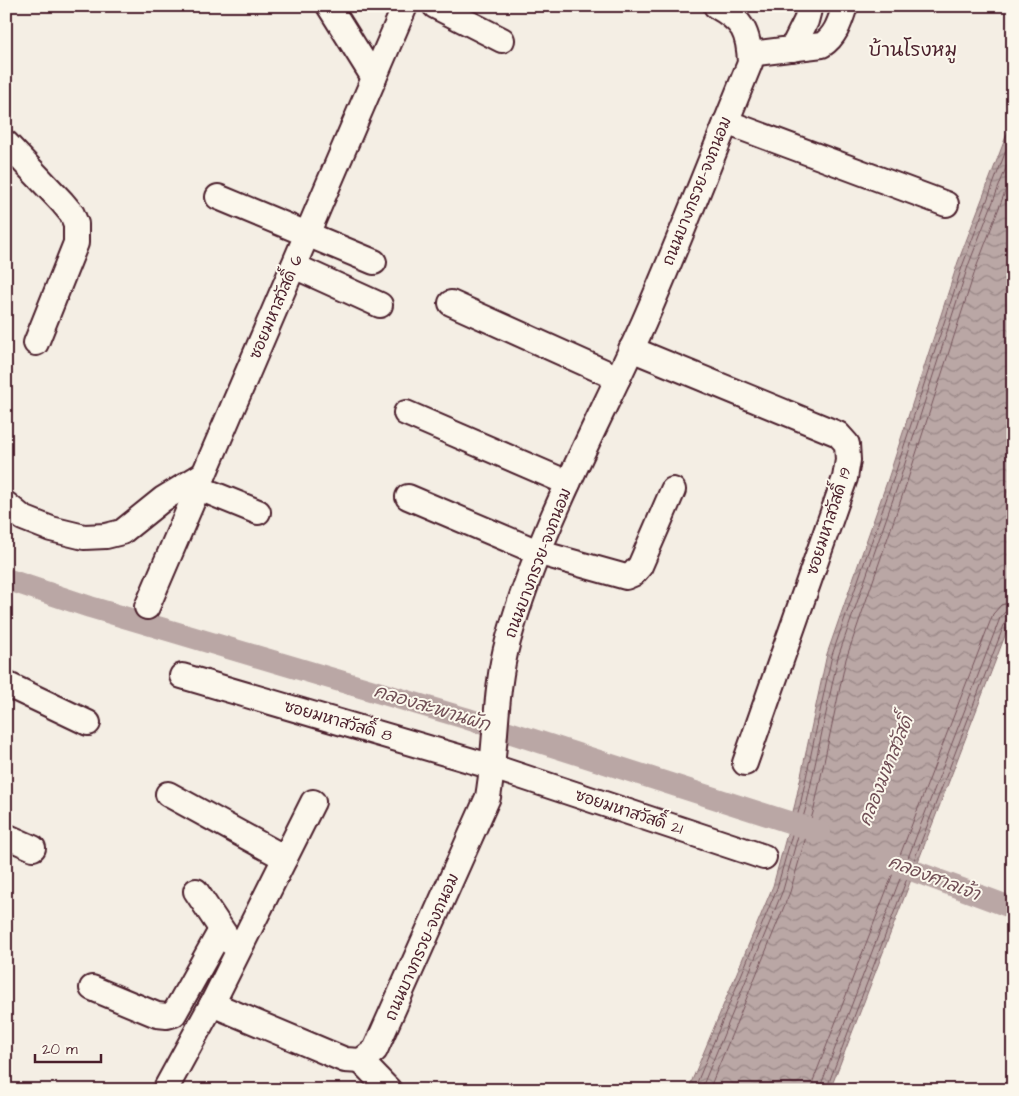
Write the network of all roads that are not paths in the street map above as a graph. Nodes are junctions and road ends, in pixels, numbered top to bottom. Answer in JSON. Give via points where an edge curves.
{"nodes":[{"id":1,"x":329,"y":6,"type":"edge"},
{"id":2,"x":405,"y":6,"type":"edge"},
{"id":3,"x":435,"y":6,"type":"edge"},
{"id":4,"x":716,"y":6,"type":"edge"},
{"id":5,"x":810,"y":6,"type":"edge"},
{"id":6,"x":845,"y":6,"type":"edge"},
{"id":7,"x":502,"y":40,"type":"dead end"},
{"id":8,"x":792,"y":48,"type":"junction"},
{"id":9,"x":750,"y":54,"type":"junction"},
{"id":10,"x":374,"y":78,"type":"junction"},
{"id":11,"x":726,"y":122,"type":"junction"},
{"id":12,"x":6,"y":143,"type":"edge"},
{"id":13,"x":218,"y":197,"type":"dead end"},
{"id":14,"x":946,"y":204,"type":"dead end"},
{"id":15,"x":308,"y":234,"type":"junction"},
{"id":16,"x":374,"y":262,"type":"dead end"},
{"id":17,"x":294,"y":266,"type":"junction"},
{"id":18,"x":451,"y":303,"type":"dead end"},
{"id":19,"x":380,"y":304,"type":"dead end"},
{"id":20,"x":36,"y":343,"type":"dead end"},
{"id":21,"x":631,"y":349,"type":"junction"},
{"id":22,"x":618,"y":378,"type":"junction"},
{"id":23,"x":406,"y":413,"type":"dead end"},
{"id":24,"x":201,"y":481,"type":"junction"},
{"id":25,"x":568,"y":483,"type":"junction"},
{"id":26,"x":673,"y":490,"type":"dead end"},
{"id":27,"x":408,"y":497,"type":"dead end"},
{"id":28,"x":6,"y":504,"type":"edge"},
{"id":29,"x":258,"y":512,"type":"dead end"},
{"id":30,"x":540,"y":553,"type":"junction"},
{"id":31,"x":147,"y":607,"type":"dead end"},
{"id":32,"x":182,"y":676,"type":"dead end"},
{"id":33,"x":6,"y":684,"type":"edge"},
{"id":34,"x":88,"y":723,"type":"dead end"},
{"id":35,"x":745,"y":763,"type":"dead end"},
{"id":36,"x":493,"y":767,"type":"junction"},
{"id":37,"x":168,"y":794,"type":"dead end"},
{"id":38,"x":314,"y":802,"type":"dead end"},
{"id":39,"x":6,"y":836,"type":"edge"},
{"id":40,"x":33,"y":848,"type":"dead end"},
{"id":41,"x":764,"y":857,"type":"dead end"},
{"id":42,"x":285,"y":858,"type":"junction"},
{"id":43,"x":196,"y":891,"type":"dead end"},
{"id":44,"x":221,"y":930,"type":"junction"},
{"id":45,"x":238,"y":951,"type":"junction"},
{"id":46,"x":92,"y":988,"type":"dead end"},
{"id":47,"x":212,"y":1004,"type":"junction"},
{"id":48,"x":361,"y":1061,"type":"junction"},
{"id":49,"x":165,"y":1090,"type":"edge"},
{"id":50,"x":389,"y":1090,"type":"edge"}],
"edges":[{"from":1,"to":10,"type":"street"},
{"from":2,"to":10,"type":"street","name":"ซอยมหาสวัสดิ์ 6"},
{"from":3,"to":7,"type":"street"},
{"from":4,"to":9,"type":"street","name":"ถนนบางกรวย-จงถนอม","via":[[735,16],[744,29]]},
{"from":5,"to":8,"type":"street"},
{"from":6,"to":8,"type":"street","via":[[830,40],[822,45]]},
{"from":8,"to":9,"type":"street"},
{"from":9,"to":11,"type":"street","name":"ถนนบางกรวย-จงถนอม","via":[[750,63]]},
{"from":10,"to":15,"type":"street","name":"ซอยมหาสวัสดิ์ 6"},
{"from":11,"to":14,"type":"street"},
{"from":11,"to":21,"type":"street","name":"ถนนบางกรวย-จงถนอม"},
{"from":12,"to":20,"type":"street","via":[[62,202],[76,224],[76,243]]},
{"from":13,"to":15,"type":"street"},
{"from":15,"to":16,"type":"street"},
{"from":15,"to":17,"type":"street","name":"ซอยมหาสวัสดิ์ 6"},
{"from":17,"to":19,"type":"street"},
{"from":17,"to":24,"type":"street","name":"ซอยมหาสวัสดิ์ 6"},
{"from":18,"to":22,"type":"street"},
{"from":21,"to":22,"type":"street","name":"ถนนบางกรวย-จงถนอม"},
{"from":21,"to":35,"type":"street","name":"ซอยมหาสวัสดิ์ 19","via":[[803,418],[838,434],[847,444],[844,478]]},
{"from":22,"to":25,"type":"street","name":"ถนนบางกรวย-จงถนอม"},
{"from":23,"to":25,"type":"street"},
{"from":24,"to":28,"type":"street","via":[[163,499],[122,532],[106,536],[84,537],[51,529],[23,518]]},
{"from":24,"to":29,"type":"street"},
{"from":24,"to":31,"type":"street","name":"ซอยมหาสวัสดิ์ 6"},
{"from":25,"to":30,"type":"street","name":"ถนนบางกรวย-จงถนอม"},
{"from":26,"to":30,"type":"street","via":[[640,566],[633,574],[616,576]]},
{"from":27,"to":30,"type":"street"},
{"from":30,"to":36,"type":"street","name":"ถนนบางกรวย-จงถนอม","via":[[508,642]]},
{"from":32,"to":36,"type":"street","name":"ซอยมหาสวัสดิ์ 8"},
{"from":33,"to":34,"type":"street"},
{"from":36,"to":41,"type":"street","name":"ซอยมหาสวัสดิ์ 21"},
{"from":36,"to":48,"type":"street","name":"ถนนบางกรวย-จงถนอม","via":[[488,797],[446,894],[375,1050]]},
{"from":37,"to":42,"type":"street"},
{"from":38,"to":42,"type":"street"},
{"from":39,"to":40,"type":"street"},
{"from":42,"to":45,"type":"street"},
{"from":43,"to":44,"type":"street"},
{"from":44,"to":45,"type":"street"},
{"from":44,"to":46,"type":"street","via":[[174,1014],[157,1016]]},
{"from":45,"to":47,"type":"street"},
{"from":47,"to":48,"type":"street","via":[[345,1060]]},
{"from":47,"to":49,"type":"street"},
{"from":48,"to":50,"type":"street"}]}
